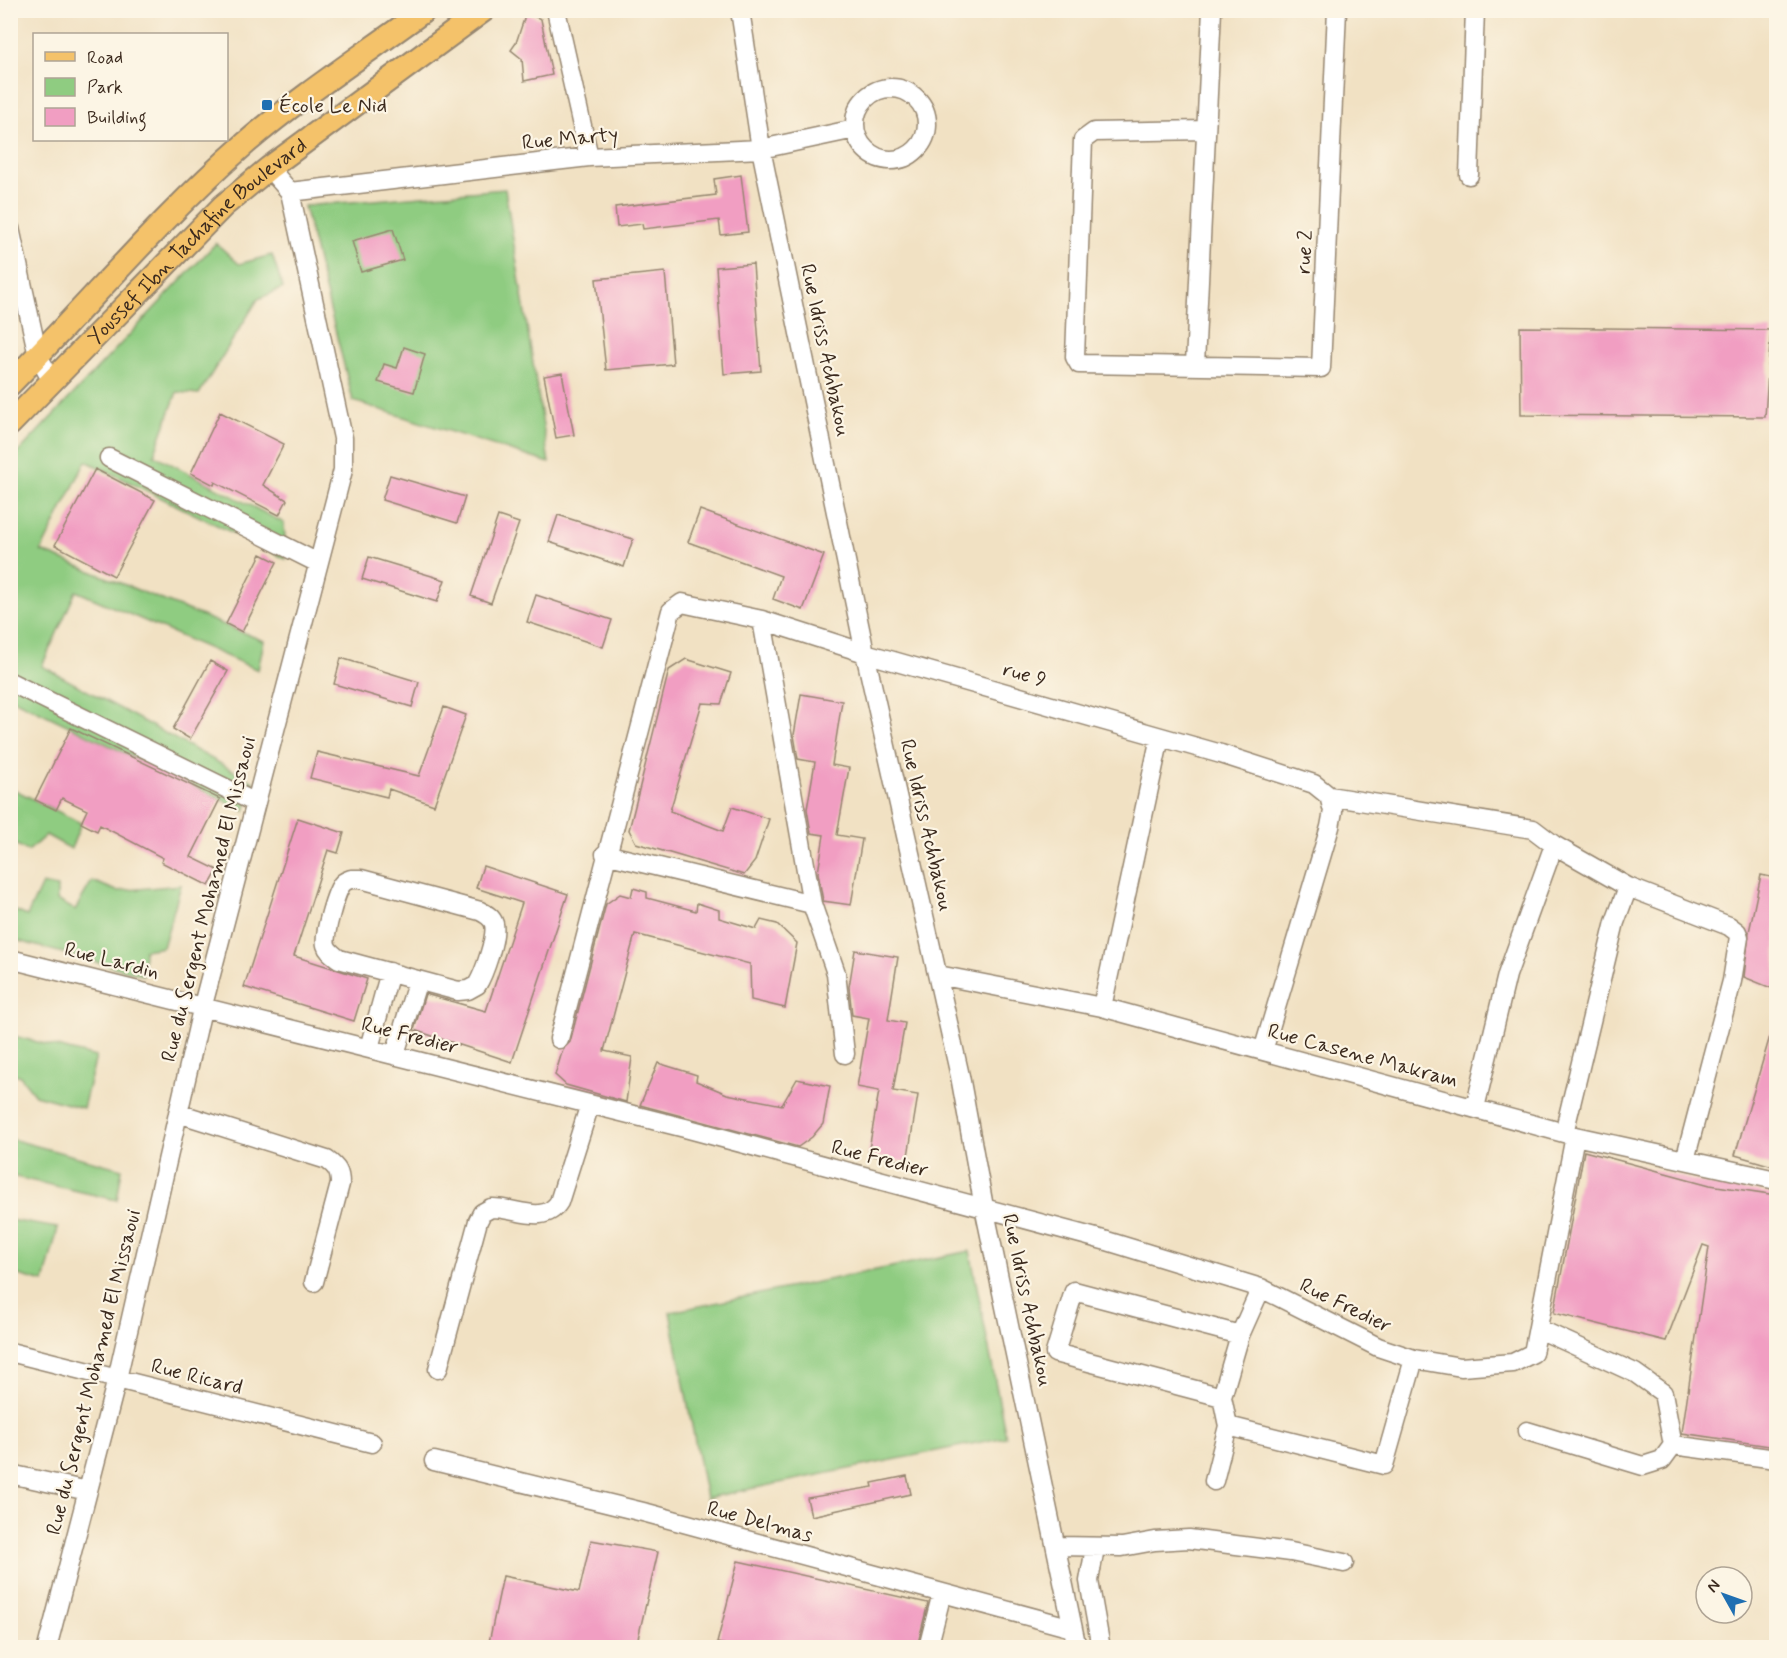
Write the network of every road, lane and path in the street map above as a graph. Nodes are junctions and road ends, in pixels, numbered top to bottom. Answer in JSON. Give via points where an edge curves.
{"nodes":[{"id":1,"x":425,"y":10,"type":"edge"},
{"id":2,"x":484,"y":10,"type":"edge"},
{"id":3,"x":556,"y":10,"type":"edge"},
{"id":4,"x":740,"y":10,"type":"edge"},
{"id":5,"x":1212,"y":10,"type":"edge"},
{"id":6,"x":1337,"y":10,"type":"edge"},
{"id":7,"x":1475,"y":10,"type":"edge"},
{"id":8,"x":855,"y":129,"type":"dead end"},
{"id":9,"x":1206,"y":130,"type":"junction"},
{"id":10,"x":761,"y":149,"type":"junction"},
{"id":11,"x":589,"y":158,"type":"junction"},
{"id":12,"x":269,"y":168,"type":"junction"},
{"id":13,"x":1469,"y":175,"type":"dead end"},
{"id":14,"x":290,"y":192,"type":"junction"},
{"id":15,"x":10,"y":228,"type":"edge"},
{"id":16,"x":38,"y":356,"type":"junction"},
{"id":17,"x":1195,"y":364,"type":"junction"},
{"id":18,"x":52,"y":381,"type":"junction"},
{"id":19,"x":10,"y":384,"type":"edge"},
{"id":20,"x":10,"y":424,"type":"edge"},
{"id":21,"x":110,"y":458,"type":"dead end"},
{"id":22,"x":318,"y":563,"type":"junction"},
{"id":23,"x":762,"y":620,"type":"junction"},
{"id":24,"x":865,"y":653,"type":"junction"},
{"id":25,"x":10,"y":682,"type":"edge"},
{"id":26,"x":1161,"y":737,"type":"junction"},
{"id":27,"x":1329,"y":796,"type":"junction"},
{"id":28,"x":256,"y":803,"type":"junction"},
{"id":29,"x":1554,"y":845,"type":"junction"},
{"id":30,"x":605,"y":854,"type":"junction"},
{"id":31,"x":1628,"y":887,"type":"junction"},
{"id":32,"x":812,"y":904,"type":"junction"},
{"id":33,"x":10,"y":959,"type":"edge"},
{"id":34,"x":390,"y":972,"type":"junction"},
{"id":35,"x":938,"y":975,"type":"junction"},
{"id":36,"x":418,"y":980,"type":"junction"},
{"id":37,"x":203,"y":1005,"type":"junction"},
{"id":38,"x":1102,"y":1007,"type":"junction"},
{"id":39,"x":559,"y":1039,"type":"dead end"},
{"id":40,"x":369,"y":1048,"type":"junction"},
{"id":41,"x":1263,"y":1051,"type":"junction"},
{"id":42,"x":395,"y":1054,"type":"junction"},
{"id":43,"x":845,"y":1054,"type":"dead end"},
{"id":44,"x":590,"y":1104,"type":"junction"},
{"id":45,"x":1475,"y":1108,"type":"junction"},
{"id":46,"x":178,"y":1113,"type":"junction"},
{"id":47,"x":1570,"y":1134,"type":"junction"},
{"id":48,"x":1685,"y":1160,"type":"junction"},
{"id":49,"x":1776,"y":1180,"type":"edge"},
{"id":50,"x":984,"y":1207,"type":"junction"},
{"id":51,"x":314,"y":1282,"type":"dead end"},
{"id":52,"x":1261,"y":1288,"type":"junction"},
{"id":53,"x":1539,"y":1329,"type":"junction"},
{"id":54,"x":1240,"y":1335,"type":"junction"},
{"id":55,"x":10,"y":1352,"type":"edge"},
{"id":56,"x":1414,"y":1359,"type":"junction"},
{"id":57,"x":438,"y":1369,"type":"dead end"},
{"id":58,"x":117,"y":1380,"type":"junction"},
{"id":59,"x":1222,"y":1397,"type":"junction"},
{"id":60,"x":1228,"y":1426,"type":"junction"},
{"id":61,"x":1527,"y":1431,"type":"dead end"},
{"id":62,"x":372,"y":1443,"type":"dead end"},
{"id":63,"x":1673,"y":1445,"type":"junction"},
{"id":64,"x":1776,"y":1459,"type":"edge"},
{"id":65,"x":434,"y":1461,"type":"dead end"},
{"id":66,"x":10,"y":1474,"type":"edge"},
{"id":67,"x":1214,"y":1481,"type":"dead end"},
{"id":68,"x":88,"y":1491,"type":"junction"},
{"id":69,"x":1056,"y":1546,"type":"junction"},
{"id":70,"x":1095,"y":1548,"type":"junction"},
{"id":71,"x":1344,"y":1563,"type":"dead end"},
{"id":72,"x":942,"y":1593,"type":"junction"},
{"id":73,"x":1072,"y":1628,"type":"junction"},
{"id":74,"x":47,"y":1647,"type":"edge"},
{"id":75,"x":928,"y":1647,"type":"edge"},
{"id":76,"x":1077,"y":1647,"type":"edge"},
{"id":77,"x":1101,"y":1647,"type":"edge"}],
"edges":[{"from":1,"to":16,"type":"main road","name":"Youssef Ibn Tachafine Boulevard","via":[[244,145]]},
{"from":2,"to":12,"type":"main road","name":"Youssef Ibn Tachafine Boulevard"},
{"from":3,"to":11,"type":"street"},
{"from":4,"to":10,"type":"street","name":"Rue Idriss Achbakou"},
{"from":5,"to":9,"type":"street"},
{"from":6,"to":17,"type":"street","name":"rue 2","via":[[1321,368]]},
{"from":7,"to":13,"type":"street"},
{"from":8,"to":10,"type":"street","name":"Rue Marty"},
{"from":9,"to":17,"type":"street"},
{"from":9,"to":17,"type":"street","via":[[1094,132],[1083,140],[1076,361]]},
{"from":10,"to":11,"type":"street","name":"Rue Marty"},
{"from":10,"to":24,"type":"street","name":"Rue Idriss Achbakou"},
{"from":11,"to":14,"type":"street","name":"Rue Marty"},
{"from":12,"to":14,"type":"street","name":"Rue du Sergent Mohamed El Missaoui"},
{"from":12,"to":18,"type":"main road","name":"Youssef Ibn Tachafine Boulevard","via":[[187,241]]},
{"from":14,"to":22,"type":"street","name":"Rue du Sergent Mohamed El Missaoui","via":[[343,438],[343,470]]},
{"from":15,"to":16,"type":"street"},
{"from":16,"to":18,"type":"street"},
{"from":16,"to":19,"type":"main road","name":"Youssef Ibn Tachafine Boulevard"},
{"from":18,"to":20,"type":"main road","name":"Youssef Ibn Tachafine Boulevard"},
{"from":21,"to":22,"type":"street"},
{"from":22,"to":28,"type":"street","name":"Rue du Sergent Mohamed El Missaoui"},
{"from":23,"to":24,"type":"street","name":"rue 9"},
{"from":23,"to":30,"type":"street","name":"rue 9","via":[[682,603],[675,606]]},
{"from":23,"to":32,"type":"street"},
{"from":24,"to":26,"type":"street","name":"rue 9"},
{"from":24,"to":35,"type":"street","name":"Rue Idriss Achbakou"},
{"from":25,"to":28,"type":"street"},
{"from":26,"to":27,"type":"street","name":"rue 9","via":[[1314,784]]},
{"from":26,"to":38,"type":"street"},
{"from":27,"to":29,"type":"street","via":[[1533,829]]},
{"from":27,"to":41,"type":"street","via":[[1333,811],[1330,827]]},
{"from":28,"to":37,"type":"street","name":"Rue du Sergent Mohamed El Missaoui"},
{"from":29,"to":31,"type":"street"},
{"from":29,"to":45,"type":"street","via":[[1507,975]]},
{"from":30,"to":32,"type":"street"},
{"from":30,"to":39,"type":"street"},
{"from":31,"to":47,"type":"street","via":[[1615,922]]},
{"from":31,"to":48,"type":"street","via":[[1729,926],[1739,937],[1732,981]]},
{"from":32,"to":43,"type":"street","via":[[836,973]]},
{"from":33,"to":37,"type":"street","name":"Rue Lardin"},
{"from":34,"to":36,"type":"street"},
{"from":34,"to":36,"type":"street","via":[[339,959],[326,945],[337,892],[351,879],[489,916],[494,934],[477,986],[459,991]]},
{"from":34,"to":40,"type":"street"},
{"from":35,"to":38,"type":"street","name":"Rue Casene Makram"},
{"from":35,"to":50,"type":"street","name":"Rue Idriss Achbakou"},
{"from":36,"to":42,"type":"street"},
{"from":37,"to":40,"type":"street","name":"Rue Fredier"},
{"from":37,"to":46,"type":"street","name":"Rue du Sergent Mohamed El Missaoui"},
{"from":38,"to":41,"type":"street","name":"Rue Casene Makram"},
{"from":40,"to":42,"type":"street","name":"Rue Fredier"},
{"from":41,"to":45,"type":"street","name":"Rue Casene Makram"},
{"from":42,"to":44,"type":"street","name":"Rue Fredier"},
{"from":44,"to":50,"type":"street","name":"Rue Fredier"},
{"from":44,"to":57,"type":"street","via":[[554,1209],[536,1215],[491,1208],[482,1213]]},
{"from":45,"to":47,"type":"street","name":"Rue Casene Makram"},
{"from":46,"to":51,"type":"street","via":[[336,1166],[340,1184]]},
{"from":46,"to":58,"type":"street","name":"Rue du Sergent Mohamed El Missaoui"},
{"from":47,"to":48,"type":"street","name":"Rue Casene Makram"},
{"from":47,"to":53,"type":"street"},
{"from":48,"to":49,"type":"street","name":"Rue Casene Makram"},
{"from":50,"to":52,"type":"street","name":"Rue Fredier"},
{"from":50,"to":69,"type":"street","name":"Rue Idriss Achbakou"},
{"from":52,"to":54,"type":"street"},
{"from":52,"to":56,"type":"street","name":"Rue Fredier","via":[[1378,1347]]},
{"from":53,"to":56,"type":"street","name":"Rue Fredier","via":[[1533,1353],[1513,1363],[1461,1367]]},
{"from":53,"to":63,"type":"street","via":[[1627,1369],[1663,1393]]},
{"from":54,"to":59,"type":"street"},
{"from":54,"to":59,"type":"street","via":[[1074,1291],[1055,1353]]},
{"from":55,"to":58,"type":"street","name":"Rue Ricard"},
{"from":56,"to":60,"type":"street","via":[[1384,1465]]},
{"from":58,"to":62,"type":"street","name":"Rue Ricard"},
{"from":58,"to":68,"type":"street","name":"Rue du Sergent Mohamed El Missaoui"},
{"from":59,"to":60,"type":"street"},
{"from":60,"to":67,"type":"street"},
{"from":61,"to":63,"type":"street","via":[[1643,1466],[1662,1460]]},
{"from":63,"to":64,"type":"street"},
{"from":65,"to":72,"type":"street","name":"Rue Delmas","via":[[647,1513]]},
{"from":66,"to":68,"type":"street"},
{"from":68,"to":74,"type":"street","name":"Rue du Sergent Mohamed El Missaoui"},
{"from":69,"to":70,"type":"street"},
{"from":69,"to":73,"type":"street","name":"Rue Idriss Achbakou"},
{"from":70,"to":71,"type":"street","via":[[1189,1539]]},
{"from":70,"to":77,"type":"street","via":[[1089,1581]]},
{"from":72,"to":73,"type":"street","name":"Rue Delmas"},
{"from":72,"to":75,"type":"street"},
{"from":73,"to":76,"type":"street","name":"Rue Idriss Achbakou"}]}
